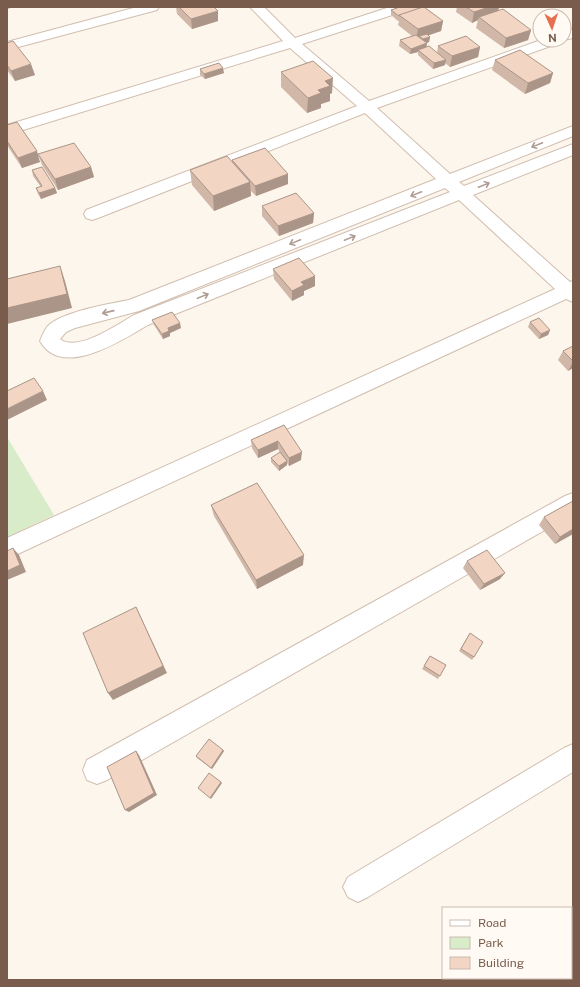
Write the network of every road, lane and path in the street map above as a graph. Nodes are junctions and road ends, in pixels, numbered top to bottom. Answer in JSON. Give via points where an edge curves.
{"nodes":[{"id":1,"x":152,"y":7,"type":"edge"},
{"id":2,"x":257,"y":7,"type":"edge"},
{"id":3,"x":403,"y":7,"type":"edge"},
{"id":4,"x":292,"y":43,"type":"junction"},
{"id":5,"x":7,"y":46,"type":"edge"},
{"id":6,"x":532,"y":48,"type":"edge"},
{"id":7,"x":367,"y":107,"type":"junction"},
{"id":8,"x":7,"y":130,"type":"edge"},
{"id":9,"x":573,"y":131,"type":"edge"},
{"id":10,"x":573,"y":149,"type":"edge"},
{"id":11,"x":448,"y":181,"type":"junction"},
{"id":12,"x":462,"y":194,"type":"junction"},
{"id":13,"x":92,"y":214,"type":"dead end"},
{"id":14,"x":571,"y":292,"type":"edge"},
{"id":15,"x":178,"y":297,"type":"junction"},
{"id":16,"x":136,"y":314,"type":"dead end"},
{"id":17,"x":573,"y":503,"type":"edge"},
{"id":18,"x":7,"y":549,"type":"edge"},
{"id":19,"x":573,"y":757,"type":"edge"},
{"id":20,"x":97,"y":770,"type":"dead end"},
{"id":21,"x":358,"y":888,"type":"dead end"}],
"edges":[{"from":1,"to":5,"type":"street"},
{"from":2,"to":4,"type":"street"},
{"from":3,"to":4,"type":"street"},
{"from":4,"to":7,"type":"street"},
{"from":4,"to":8,"type":"street"},
{"from":6,"to":7,"type":"street"},
{"from":7,"to":11,"type":"street"},
{"from":7,"to":13,"type":"street"},
{"from":9,"to":11,"type":"street","one_way":true},
{"from":12,"to":10,"type":"street","one_way":true},
{"from":11,"to":12,"type":"street"},
{"from":11,"to":15,"type":"street","one_way":true},
{"from":12,"to":14,"type":"street"},
{"from":15,"to":12,"type":"street","one_way":true},
{"from":14,"to":18,"type":"street"},
{"from":15,"to":16,"type":"street"},
{"from":17,"to":20,"type":"street"},
{"from":19,"to":21,"type":"street"}]}
